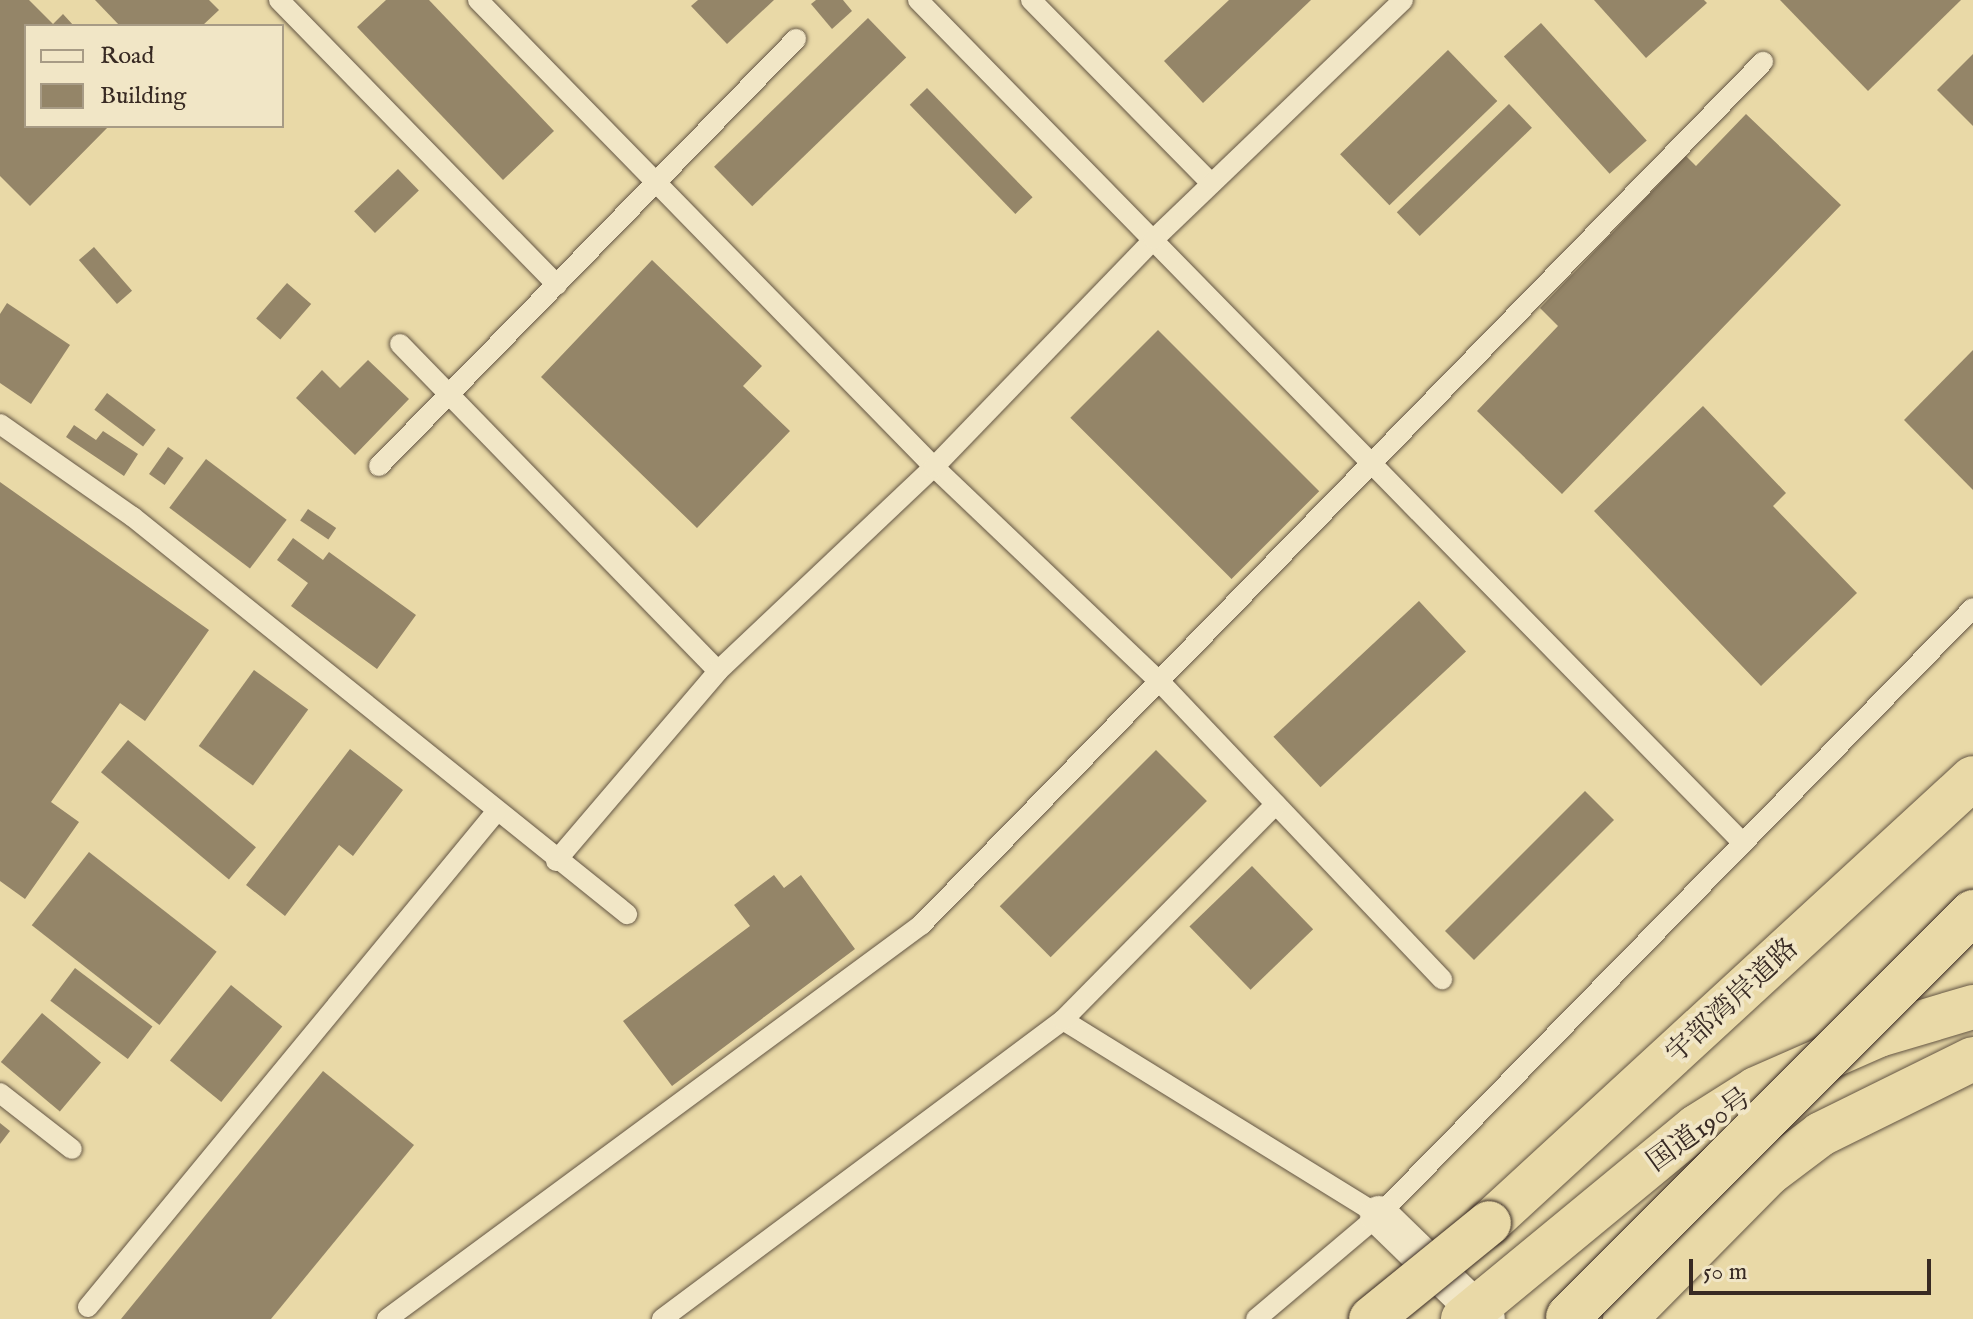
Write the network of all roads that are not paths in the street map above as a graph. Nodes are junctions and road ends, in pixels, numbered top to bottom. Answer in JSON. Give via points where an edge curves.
{"nodes":[{"id":1,"x":279,"y":0,"type":"edge"},
{"id":2,"x":478,"y":0,"type":"edge"},
{"id":3,"x":918,"y":0,"type":"edge"},
{"id":4,"x":1031,"y":0,"type":"edge"},
{"id":5,"x":1403,"y":0,"type":"edge"},
{"id":6,"x":796,"y":39,"type":"dead end"},
{"id":7,"x":1763,"y":62,"type":"dead end"},
{"id":8,"x":1211,"y":183,"type":"junction"},
{"id":9,"x":657,"y":184,"type":"junction"},
{"id":10,"x":1154,"y":239,"type":"junction"},
{"id":11,"x":557,"y":285,"type":"junction"},
{"id":12,"x":400,"y":344,"type":"dead end"},
{"id":13,"x":449,"y":394,"type":"junction"},
{"id":14,"x":0,"y":424,"type":"edge"},
{"id":15,"x":1370,"y":462,"type":"junction"},
{"id":16,"x":379,"y":466,"type":"dead end"},
{"id":17,"x":934,"y":467,"type":"junction"},
{"id":18,"x":1973,"y":608,"type":"edge"},
{"id":19,"x":718,"y":671,"type":"junction"},
{"id":20,"x":1160,"y":682,"type":"junction"},
{"id":21,"x":1973,"y":778,"type":"edge"},
{"id":22,"x":1276,"y":804,"type":"junction"},
{"id":23,"x":496,"y":812,"type":"junction"},
{"id":24,"x":1741,"y":841,"type":"junction"},
{"id":25,"x":556,"y":861,"type":"junction"},
{"id":26,"x":1973,"y":912,"type":"edge"},
{"id":27,"x":627,"y":914,"type":"dead end"},
{"id":28,"x":1442,"y":979,"type":"dead end"},
{"id":29,"x":1973,"y":1007,"type":"edge"},
{"id":30,"x":1063,"y":1020,"type":"junction"},
{"id":31,"x":1973,"y":1059,"type":"edge"},
{"id":32,"x":0,"y":1093,"type":"edge"},
{"id":33,"x":72,"y":1149,"type":"dead end"},
{"id":34,"x":1379,"y":1215,"type":"junction"},
{"id":35,"x":88,"y":1307,"type":"dead end"},
{"id":36,"x":1475,"y":1316,"type":"edge"},
{"id":37,"x":1568,"y":1318,"type":"edge"},
{"id":38,"x":387,"y":1319,"type":"edge"},
{"id":39,"x":662,"y":1319,"type":"edge"},
{"id":40,"x":1256,"y":1319,"type":"edge"},
{"id":41,"x":1371,"y":1319,"type":"edge"},
{"id":42,"x":1625,"y":1319,"type":"edge"}],
"edges":[{"from":1,"to":11,"type":"lane"},
{"from":2,"to":9,"type":"lane"},
{"from":3,"to":10,"type":"lane"},
{"from":4,"to":8,"type":"lane"},
{"from":5,"to":8,"type":"lane"},
{"from":6,"to":9,"type":"lane"},
{"from":7,"to":15,"type":"lane"},
{"from":8,"to":10,"type":"lane"},
{"from":9,"to":11,"type":"lane"},
{"from":9,"to":17,"type":"lane"},
{"from":10,"to":15,"type":"lane"},
{"from":10,"to":17,"type":"lane"},
{"from":11,"to":13,"type":"lane"},
{"from":12,"to":13,"type":"lane"},
{"from":13,"to":16,"type":"lane"},
{"from":13,"to":19,"type":"lane"},
{"from":14,"to":23,"type":"lane","via":[[133,517]]},
{"from":15,"to":20,"type":"lane"},
{"from":15,"to":24,"type":"lane"},
{"from":17,"to":19,"type":"lane"},
{"from":17,"to":20,"type":"lane"},
{"from":18,"to":24,"type":"lane"},
{"from":19,"to":25,"type":"lane"},
{"from":20,"to":22,"type":"lane"},
{"from":20,"to":38,"type":"lane","via":[[921,925]]},
{"from":21,"to":41,"type":"highway","name":"宇部湾岸道路","bridge":true,"via":[[1489,1223]]},
{"from":22,"to":28,"type":"lane"},
{"from":22,"to":30,"type":"lane"},
{"from":23,"to":25,"type":"lane"},
{"from":23,"to":35,"type":"lane"},
{"from":24,"to":34,"type":"lane"},
{"from":25,"to":27,"type":"lane"},
{"from":26,"to":37,"type":"highway","bridge":true},
{"from":29,"to":36,"type":"highway","name":"国道190号","via":[[1879,1035],[1756,1089],[1696,1127]]},
{"from":30,"to":34,"type":"lane"},
{"from":30,"to":39,"type":"lane"},
{"from":31,"to":42,"type":"highway","via":[[1821,1134],[1768,1174]]},
{"from":32,"to":33,"type":"lane"},
{"from":34,"to":36,"type":"street"},
{"from":34,"to":40,"type":"lane"}]}
